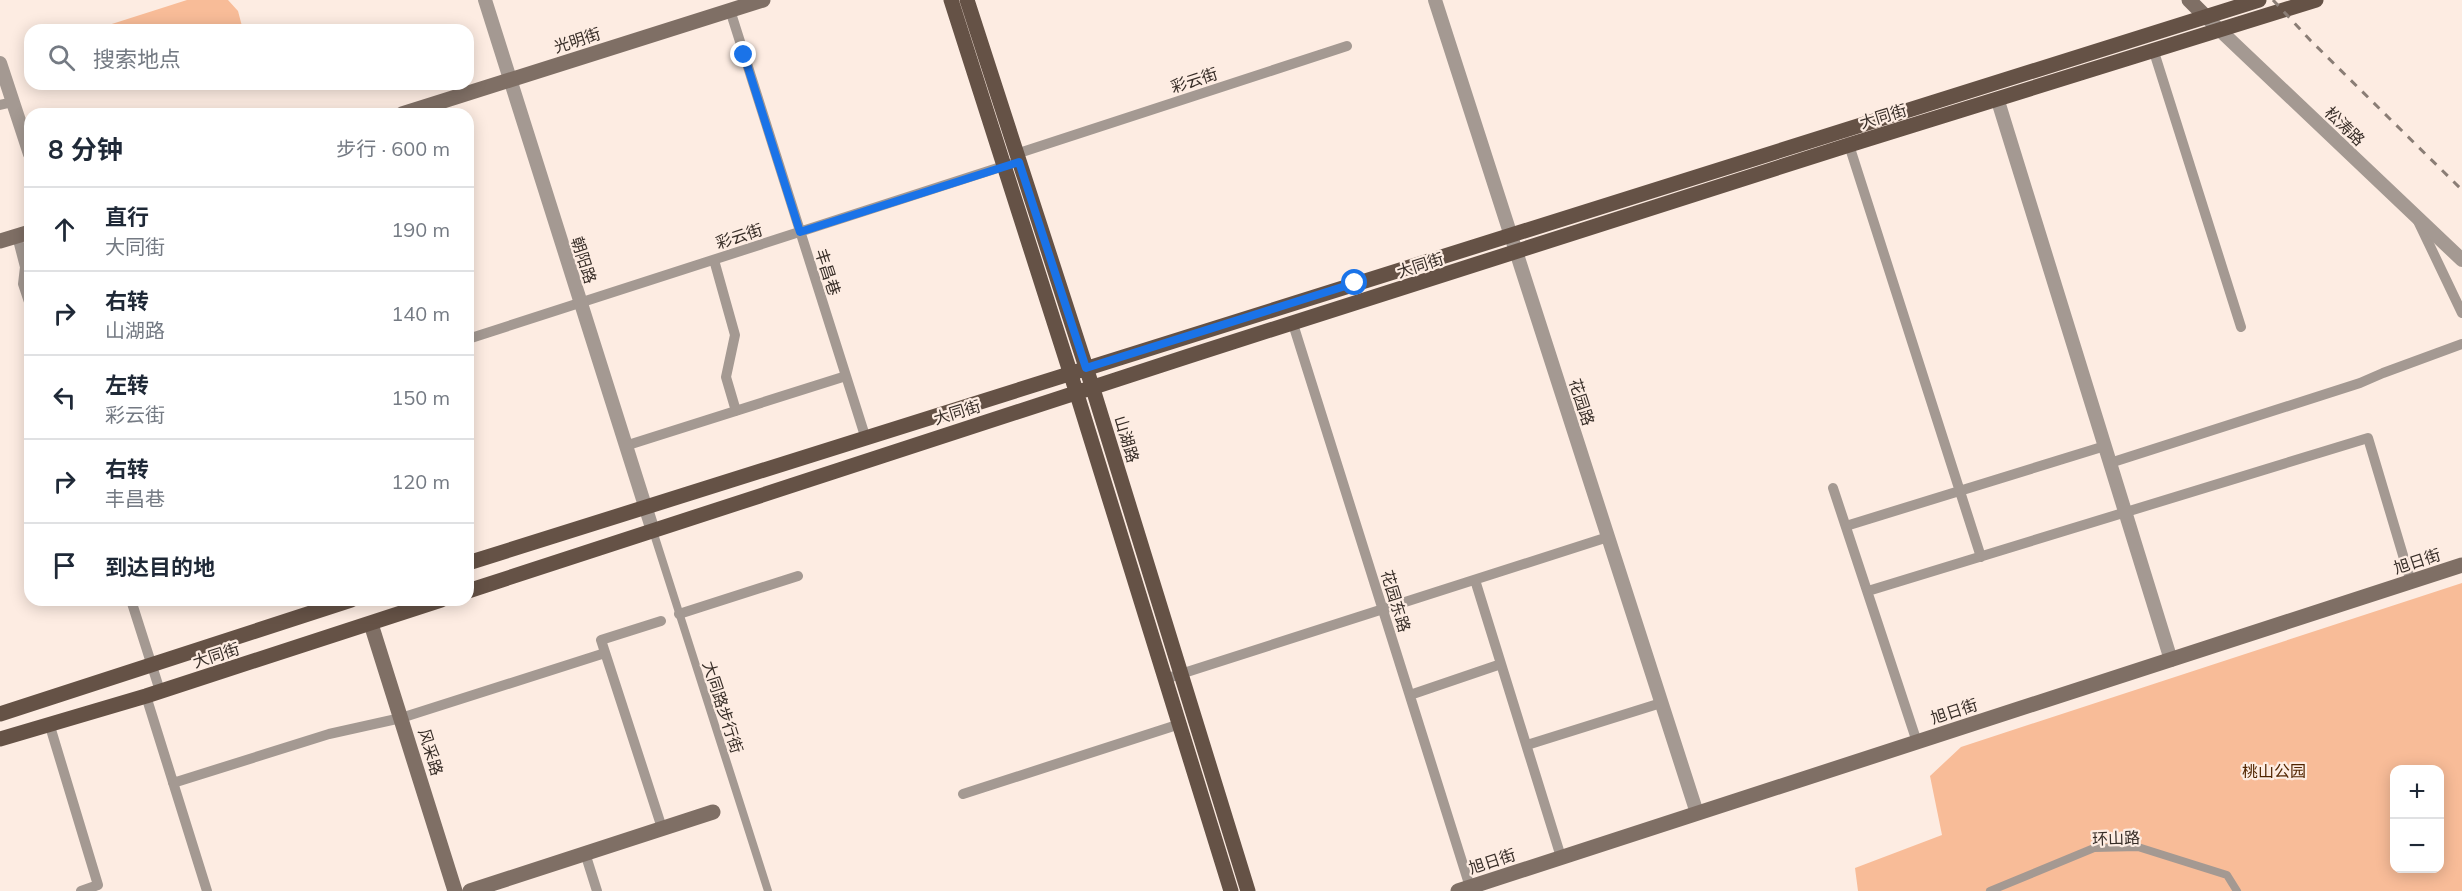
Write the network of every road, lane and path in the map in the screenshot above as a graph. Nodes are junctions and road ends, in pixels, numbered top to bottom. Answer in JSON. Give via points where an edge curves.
{"nodes":[{"id":1,"x":485,"y":0,"type":"edge"},
{"id":2,"x":763,"y":0,"type":"edge"},
{"id":3,"x":951,"y":0,"type":"edge"},
{"id":4,"x":967,"y":0,"type":"edge"},
{"id":5,"x":1436,"y":0,"type":"edge"},
{"id":6,"x":2189,"y":0,"type":"edge"},
{"id":7,"x":2259,"y":0,"type":"edge"},
{"id":8,"x":2316,"y":0,"type":"edge"},
{"id":9,"x":730,"y":10,"type":"junction"},
{"id":10,"x":2206,"y":17,"type":"junction"},
{"id":11,"x":2221,"y":31,"type":"junction"},
{"id":12,"x":1347,"y":46,"type":"dead end"},
{"id":13,"x":2154,"y":52,"type":"junction"},
{"id":14,"x":0,"y":63,"type":"edge"},
{"id":15,"x":510,"y":80,"type":"junction"},
{"id":16,"x":1998,"y":100,"type":"junction"},
{"id":17,"x":6,"y":103,"type":"edge"},
{"id":18,"x":421,"y":108,"type":"edge"},
{"id":19,"x":24,"y":141,"type":"edge"},
{"id":20,"x":1849,"y":145,"type":"junction"},
{"id":21,"x":1013,"y":161,"type":"junction"},
{"id":22,"x":2416,"y":217,"type":"junction"},
{"id":23,"x":800,"y":232,"type":"junction"},
{"id":24,"x":23,"y":234,"type":"edge"},
{"id":25,"x":1511,"y":234,"type":"junction"},
{"id":26,"x":0,"y":241,"type":"edge"},
{"id":27,"x":24,"y":250,"type":"edge"},
{"id":28,"x":1518,"y":253,"type":"junction"},
{"id":29,"x":714,"y":260,"type":"junction"},
{"id":30,"x":2462,"y":260,"type":"edge"},
{"id":31,"x":580,"y":303,"type":"junction"},
{"id":32,"x":2462,"y":313,"type":"edge"},
{"id":33,"x":1293,"y":324,"type":"junction"},
{"id":34,"x":2241,"y":327,"type":"dead end"},
{"id":35,"x":474,"y":337,"type":"edge"},
{"id":36,"x":2462,"y":344,"type":"edge"},
{"id":37,"x":1086,"y":368,"type":"junction"},
{"id":38,"x":1071,"y":375,"type":"junction"},
{"id":39,"x":846,"y":376,"type":"junction"},
{"id":40,"x":1093,"y":389,"type":"junction"},
{"id":41,"x":1077,"y":394,"type":"junction"},
{"id":42,"x":736,"y":411,"type":"junction"},
{"id":43,"x":866,"y":439,"type":"junction"},
{"id":44,"x":626,"y":446,"type":"junction"},
{"id":45,"x":2105,"y":446,"type":"junction"},
{"id":46,"x":2110,"y":464,"type":"junction"},
{"id":47,"x":1833,"y":488,"type":"dead end"},
{"id":48,"x":1960,"y":491,"type":"junction"},
{"id":49,"x":645,"y":507,"type":"junction"},
{"id":50,"x":2125,"y":513,"type":"junction"},
{"id":51,"x":1846,"y":526,"type":"junction"},
{"id":52,"x":653,"y":531,"type":"junction"},
{"id":53,"x":1608,"y":537,"type":"junction"},
{"id":54,"x":1981,"y":557,"type":"junction"},
{"id":55,"x":474,"y":561,"type":"edge"},
{"id":56,"x":2462,"y":565,"type":"edge"},
{"id":57,"x":798,"y":576,"type":"dead end"},
{"id":58,"x":1475,"y":580,"type":"junction"},
{"id":59,"x":2411,"y":582,"type":"junction"},
{"id":60,"x":474,"y":589,"type":"edge"},
{"id":61,"x":1868,"y":591,"type":"junction"},
{"id":62,"x":133,"y":606,"type":"edge"},
{"id":63,"x":333,"y":606,"type":"edge"},
{"id":64,"x":424,"y":606,"type":"edge"},
{"id":65,"x":1383,"y":609,"type":"junction"},
{"id":66,"x":680,"y":614,"type":"junction"},
{"id":67,"x":661,"y":621,"type":"dead end"},
{"id":68,"x":371,"y":624,"type":"junction"},
{"id":69,"x":605,"y":653,"type":"junction"},
{"id":70,"x":2170,"y":660,"type":"junction"},
{"id":71,"x":1501,"y":664,"type":"junction"},
{"id":72,"x":151,"y":665,"type":"junction"},
{"id":73,"x":1182,"y":674,"type":"junction"},
{"id":74,"x":1165,"y":679,"type":"junction"},
{"id":75,"x":153,"y":693,"type":"junction"},
{"id":76,"x":1410,"y":695,"type":"junction"},
{"id":77,"x":1661,"y":703,"type":"junction"},
{"id":78,"x":0,"y":714,"type":"edge"},
{"id":79,"x":401,"y":718,"type":"junction"},
{"id":80,"x":50,"y":723,"type":"junction"},
{"id":81,"x":1180,"y":724,"type":"junction"},
{"id":82,"x":0,"y":739,"type":"edge"},
{"id":83,"x":1917,"y":742,"type":"junction"},
{"id":84,"x":1527,"y":746,"type":"junction"},
{"id":85,"x":173,"y":783,"type":"junction"},
{"id":86,"x":963,"y":794,"type":"dead end"},
{"id":87,"x":713,"y":812,"type":"dead end"},
{"id":88,"x":1697,"y":813,"type":"junction"},
{"id":89,"x":662,"y":828,"type":"junction"},
{"id":90,"x":585,"y":853,"type":"junction"},
{"id":91,"x":1562,"y":857,"type":"junction"},
{"id":92,"x":1462,"y":890,"type":"edge"},
{"id":93,"x":81,"y":891,"type":"edge"},
{"id":94,"x":207,"y":891,"type":"edge"},
{"id":95,"x":455,"y":891,"type":"edge"},
{"id":96,"x":470,"y":891,"type":"edge"},
{"id":97,"x":597,"y":891,"type":"edge"},
{"id":98,"x":768,"y":891,"type":"edge"},
{"id":99,"x":1231,"y":891,"type":"edge"},
{"id":100,"x":1248,"y":891,"type":"edge"},
{"id":101,"x":1990,"y":891,"type":"edge"},
{"id":102,"x":2237,"y":891,"type":"edge"}],
"edges":[{"from":1,"to":15,"type":"street","name":"朝阳路"},
{"from":2,"to":9,"type":"main road","name":"光明街"},
{"from":3,"to":21,"type":"main road","name":"山湖路"},
{"from":4,"to":21,"type":"main road","name":"山湖路"},
{"from":5,"to":25,"type":"street","name":"花园路"},
{"from":6,"to":10,"type":"main road"},
{"from":7,"to":10,"type":"main road","name":"大同街"},
{"from":8,"to":11,"type":"main road","name":"大同街"},
{"from":9,"to":15,"type":"main road","name":"光明街"},
{"from":9,"to":23,"type":"street","name":"丰昌巷"},
{"from":10,"to":11,"type":"street","name":"松涛路"},
{"from":10,"to":25,"type":"main road","name":"大同街"},
{"from":11,"to":13,"type":"main road","name":"大同街"},
{"from":11,"to":22,"type":"street","name":"松涛路"},
{"from":12,"to":21,"type":"street","name":"彩云街"},
{"from":13,"to":16,"type":"main road","name":"大同街"},
{"from":13,"to":34,"type":"street"},
{"from":14,"to":17,"type":"street"},
{"from":15,"to":18,"type":"main road","name":"光明街"},
{"from":15,"to":31,"type":"street","name":"朝阳路"},
{"from":16,"to":20,"type":"main road","name":"大同街"},
{"from":16,"to":45,"type":"street"},
{"from":17,"to":19,"type":"street"},
{"from":20,"to":28,"type":"main road","name":"大同街"},
{"from":20,"to":48,"type":"street"},
{"from":21,"to":23,"type":"street","name":"彩云街"},
{"from":21,"to":37,"type":"main road","name":"山湖路"},
{"from":21,"to":38,"type":"main road","name":"山湖路"},
{"from":22,"to":30,"type":"street","name":"松涛路"},
{"from":22,"to":32,"type":"street"},
{"from":23,"to":29,"type":"street","name":"彩云街"},
{"from":23,"to":39,"type":"street","name":"丰昌巷"},
{"from":24,"to":26,"type":"main road"},
{"from":24,"to":27,"type":"street"},
{"from":25,"to":28,"type":"street","name":"花园路"},
{"from":25,"to":37,"type":"main road","name":"大同街"},
{"from":28,"to":33,"type":"main road","name":"大同街"},
{"from":28,"to":53,"type":"street","name":"花园路"},
{"from":29,"to":31,"type":"street","name":"彩云街"},
{"from":29,"to":42,"type":"street","via":[[735,335],[726,377]]},
{"from":31,"to":35,"type":"street","name":"彩云街"},
{"from":31,"to":44,"type":"street","name":"朝阳路"},
{"from":33,"to":40,"type":"main road","name":"大同街"},
{"from":33,"to":65,"type":"street","name":"花园东路"},
{"from":36,"to":46,"type":"street","via":[[2360,383]]},
{"from":37,"to":38,"type":"main road","name":"大同街"},
{"from":37,"to":40,"type":"main road","name":"山湖路"},
{"from":38,"to":41,"type":"main road","name":"山湖路"},
{"from":38,"to":43,"type":"main road","name":"大同街"},
{"from":39,"to":42,"type":"street"},
{"from":39,"to":43,"type":"street","name":"丰昌巷"},
{"from":40,"to":41,"type":"main road","name":"大同街"},
{"from":40,"to":73,"type":"main road","name":"山湖路"},
{"from":41,"to":52,"type":"main road","name":"大同街"},
{"from":41,"to":74,"type":"main road","name":"山湖路"},
{"from":42,"to":44,"type":"street"},
{"from":43,"to":49,"type":"main road","name":"大同街"},
{"from":44,"to":49,"type":"street","name":"朝阳路"},
{"from":45,"to":46,"type":"street"},
{"from":45,"to":48,"type":"street"},
{"from":46,"to":50,"type":"street"},
{"from":47,"to":51,"type":"street"},
{"from":48,"to":51,"type":"street"},
{"from":48,"to":54,"type":"street"},
{"from":49,"to":52,"type":"street","name":"朝阳路"},
{"from":49,"to":55,"type":"main road","name":"大同街"},
{"from":50,"to":54,"type":"street"},
{"from":50,"to":59,"type":"street","via":[[2368,438]]},
{"from":50,"to":70,"type":"street"},
{"from":51,"to":61,"type":"street"},
{"from":52,"to":60,"type":"main road","name":"大同街"},
{"from":52,"to":66,"type":"street","name":"大同路步行街"},
{"from":53,"to":58,"type":"street"},
{"from":53,"to":77,"type":"street","name":"花园路"},
{"from":54,"to":61,"type":"street"},
{"from":56,"to":59,"type":"main road","name":"旭日街"},
{"from":57,"to":66,"type":"street"},
{"from":58,"to":65,"type":"street"},
{"from":58,"to":71,"type":"street"},
{"from":59,"to":70,"type":"main road","name":"旭日街"},
{"from":61,"to":83,"type":"street"},
{"from":62,"to":72,"type":"street"},
{"from":63,"to":72,"type":"main road","name":"大同街"},
{"from":64,"to":68,"type":"main road","name":"大同街"},
{"from":65,"to":73,"type":"street"},
{"from":65,"to":76,"type":"street","name":"花园东路"},
{"from":66,"to":98,"type":"street","name":"大同路步行街"},
{"from":67,"to":69,"type":"street","via":[[601,640]]},
{"from":68,"to":75,"type":"main road","name":"大同街"},
{"from":68,"to":79,"type":"main road","name":"风采路"},
{"from":69,"to":79,"type":"street"},
{"from":69,"to":89,"type":"street"},
{"from":70,"to":83,"type":"main road","name":"旭日街"},
{"from":71,"to":76,"type":"street"},
{"from":71,"to":84,"type":"street"},
{"from":72,"to":75,"type":"street"},
{"from":72,"to":78,"type":"main road","name":"大同街"},
{"from":73,"to":74,"type":"street"},
{"from":73,"to":100,"type":"main road","name":"山湖路"},
{"from":74,"to":81,"type":"main road","name":"山湖路"},
{"from":75,"to":80,"type":"main road","name":"大同街"},
{"from":75,"to":85,"type":"street"},
{"from":76,"to":92,"type":"street","name":"花园东路"},
{"from":77,"to":84,"type":"street"},
{"from":77,"to":88,"type":"street","name":"花园路"},
{"from":79,"to":85,"type":"street","via":[[328,734]]},
{"from":79,"to":95,"type":"main road","name":"风采路"},
{"from":80,"to":82,"type":"main road","name":"大同街"},
{"from":80,"to":93,"type":"street","via":[[98,885]]},
{"from":81,"to":86,"type":"street"},
{"from":81,"to":99,"type":"main road","name":"山湖路"},
{"from":83,"to":88,"type":"main road","name":"旭日街"},
{"from":84,"to":91,"type":"street"},
{"from":85,"to":94,"type":"street"},
{"from":87,"to":89,"type":"main road"},
{"from":88,"to":91,"type":"main road","name":"旭日街"},
{"from":89,"to":90,"type":"main road"},
{"from":90,"to":96,"type":"main road"},
{"from":90,"to":97,"type":"street"},
{"from":91,"to":92,"type":"main road","name":"旭日街"},
{"from":101,"to":102,"type":"street","name":"环山路","via":[[2094,848],[2138,847],[2227,874]]}]}
